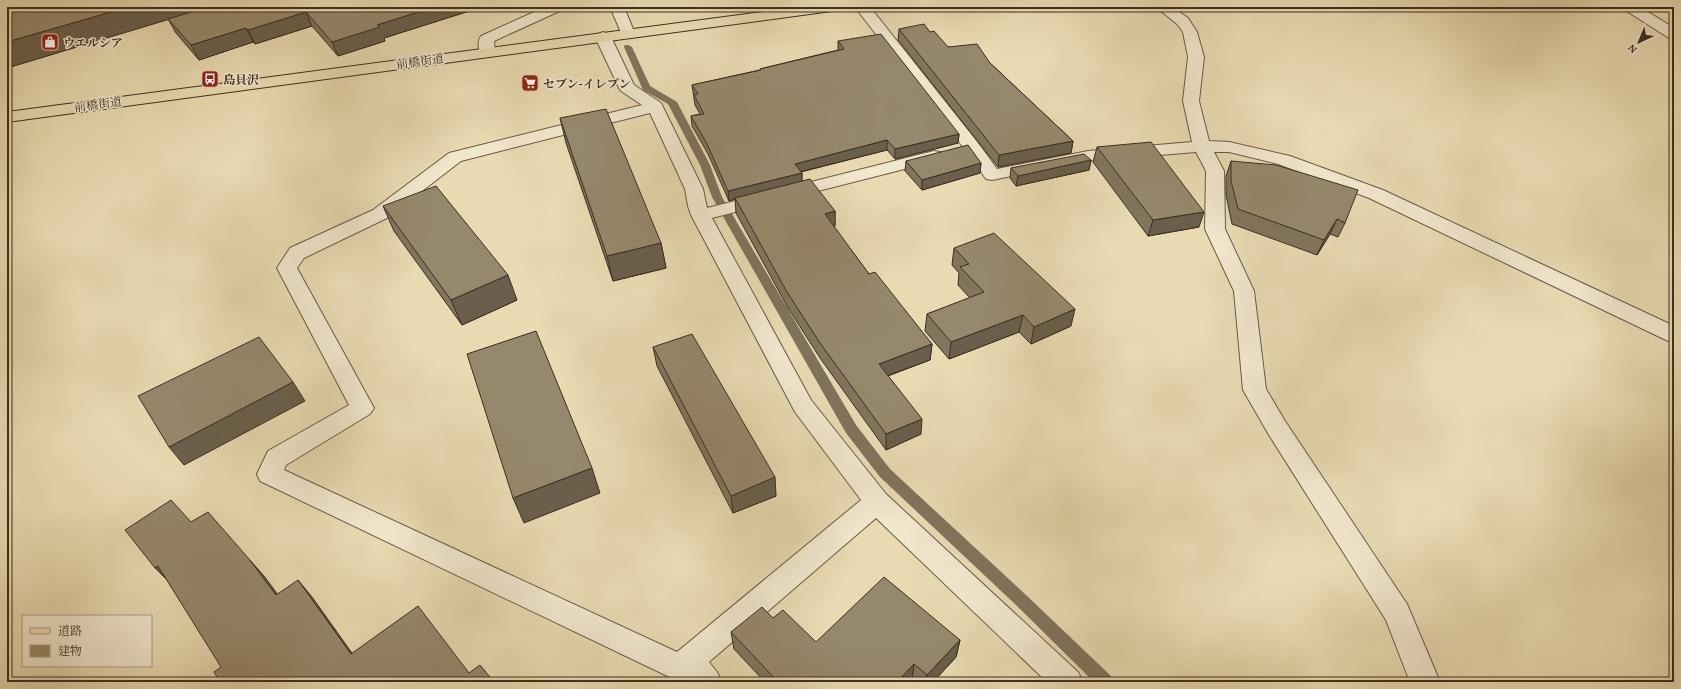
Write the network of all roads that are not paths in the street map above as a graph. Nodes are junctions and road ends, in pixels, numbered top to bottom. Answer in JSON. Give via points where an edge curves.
{"nodes":[{"id":1,"x":557,"y":7,"type":"edge"},
{"id":2,"x":617,"y":7,"type":"edge"},
{"id":3,"x":832,"y":7,"type":"edge"},
{"id":4,"x":862,"y":7,"type":"edge"},
{"id":5,"x":1163,"y":7,"type":"edge"},
{"id":6,"x":1630,"y":7,"type":"edge"},
{"id":7,"x":628,"y":34,"type":"junction"},
{"id":8,"x":1674,"y":36,"type":"edge"},
{"id":9,"x":603,"y":37,"type":"junction"},
{"id":10,"x":487,"y":52,"type":"junction"},
{"id":11,"x":655,"y":108,"type":"junction"},
{"id":12,"x":7,"y":117,"type":"edge"},
{"id":13,"x":1202,"y":146,"type":"junction"},
{"id":14,"x":959,"y":150,"type":"junction"},
{"id":15,"x":701,"y":215,"type":"junction"},
{"id":16,"x":1674,"y":335,"type":"edge"},
{"id":17,"x":877,"y":502,"type":"junction"},
{"id":18,"x":690,"y":660,"type":"junction"},
{"id":19,"x":707,"y":682,"type":"edge"},
{"id":20,"x":1068,"y":682,"type":"edge"},
{"id":21,"x":1424,"y":682,"type":"edge"}],
"edges":[{"from":1,"to":10,"type":"street","via":[[486,39]]},
{"from":2,"to":7,"type":"street"},
{"from":3,"to":7,"type":"main road","name":"前橋街道"},
{"from":4,"to":14,"type":"street"},
{"from":5,"to":13,"type":"street","via":[[1183,21],[1190,32],[1196,57],[1191,101]]},
{"from":6,"to":8,"type":"street"},
{"from":7,"to":9,"type":"main road","name":"前橋街道"},
{"from":9,"to":10,"type":"main road","name":"前橋街道"},
{"from":9,"to":11,"type":"street","via":[[627,88]]},
{"from":10,"to":12,"type":"main road","name":"前橋街道"},
{"from":11,"to":15,"type":"street","via":[[694,189]]},
{"from":11,"to":18,"type":"street","via":[[455,157],[380,214],[297,253],[287,268],[362,408],[277,458],[269,474],[680,668]]},
{"from":13,"to":14,"type":"street","via":[[1088,156],[992,175]]},
{"from":13,"to":16,"type":"street","via":[[1229,147],[1284,160],[1376,194]]},
{"from":13,"to":21,"type":"street","via":[[1215,171],[1215,229],[1244,291],[1255,390],[1398,613]]},
{"from":14,"to":15,"type":"street"},
{"from":15,"to":17,"type":"street","via":[[803,406]]},
{"from":17,"to":18,"type":"street"},
{"from":17,"to":20,"type":"street"},
{"from":18,"to":19,"type":"street"}]}
